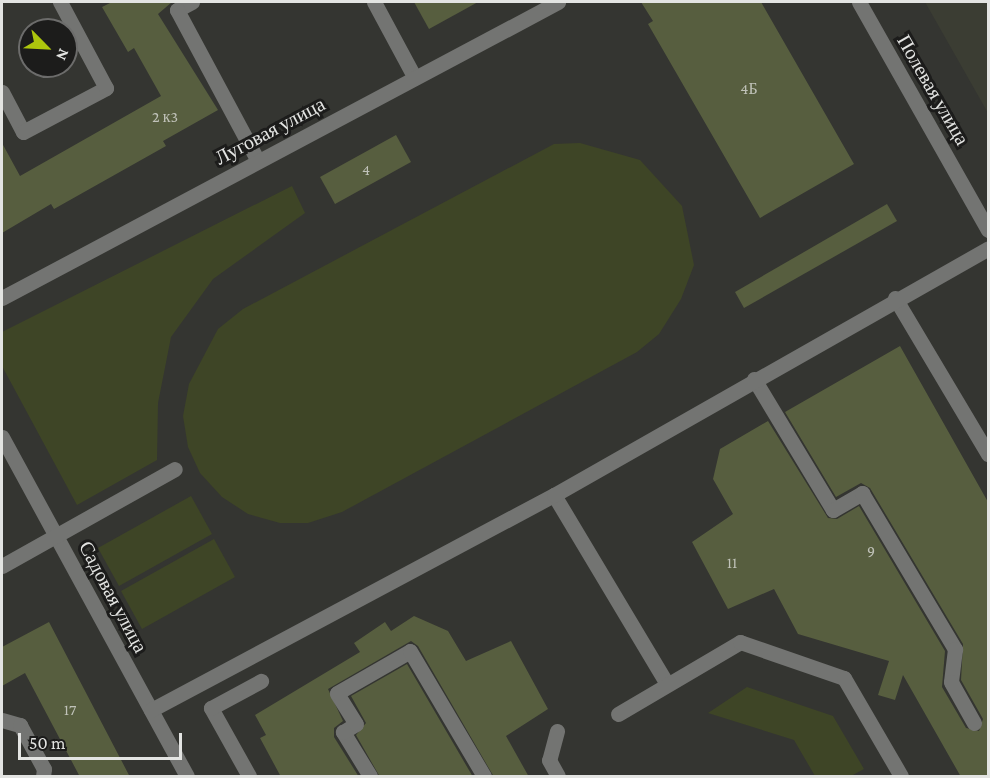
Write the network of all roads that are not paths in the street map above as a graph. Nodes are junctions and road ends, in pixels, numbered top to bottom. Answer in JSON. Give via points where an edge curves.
{"nodes":[{"id":1,"x":60,"y":2,"type":"edge"},
{"id":2,"x":192,"y":2,"type":"edge"},
{"id":3,"x":374,"y":2,"type":"edge"},
{"id":4,"x":558,"y":2,"type":"edge"},
{"id":5,"x":859,"y":2,"type":"edge"},
{"id":6,"x":415,"y":78,"type":"junction"},
{"id":7,"x":2,"y":92,"type":"edge"},
{"id":8,"x":258,"y":161,"type":"junction"},
{"id":9,"x":988,"y":230,"type":"edge"},
{"id":10,"x":988,"y":248,"type":"edge"},
{"id":11,"x":2,"y":298,"type":"edge"},
{"id":12,"x":895,"y":298,"type":"junction"},
{"id":13,"x":754,"y":379,"type":"junction"},
{"id":14,"x":2,"y":437,"type":"edge"},
{"id":15,"x":988,"y":454,"type":"edge"},
{"id":16,"x":175,"y":469,"type":"dead end"},
{"id":17,"x":554,"y":495,"type":"junction"},
{"id":18,"x":56,"y":536,"type":"junction"},
{"id":19,"x":2,"y":567,"type":"edge"},
{"id":20,"x":261,"y":681,"type":"dead end"},
{"id":21,"x":667,"y":684,"type":"junction"},
{"id":22,"x":151,"y":710,"type":"junction"},
{"id":23,"x":618,"y":714,"type":"dead end"},
{"id":24,"x":2,"y":720,"type":"edge"},
{"id":25,"x":974,"y":723,"type":"dead end"},
{"id":26,"x":557,"y":731,"type":"dead end"},
{"id":27,"x":43,"y":777,"type":"edge"},
{"id":28,"x":187,"y":777,"type":"edge"},
{"id":29,"x":249,"y":777,"type":"edge"},
{"id":30,"x":370,"y":777,"type":"edge"},
{"id":31,"x":484,"y":777,"type":"edge"},
{"id":32,"x":558,"y":777,"type":"edge"},
{"id":33,"x":901,"y":777,"type":"edge"}],
"edges":[{"from":1,"to":7,"type":"street","via":[[106,88],[23,132]]},
{"from":2,"to":8,"type":"street","via":[[177,10]]},
{"from":3,"to":6,"type":"street"},
{"from":4,"to":6,"type":"street","name":"Луговая улица"},
{"from":5,"to":9,"type":"street","name":"Полевая улица"},
{"from":6,"to":8,"type":"street","name":"Луговая улица"},
{"from":8,"to":11,"type":"street","name":"Луговая улица"},
{"from":10,"to":12,"type":"street"},
{"from":12,"to":13,"type":"street"},
{"from":12,"to":15,"type":"street"},
{"from":13,"to":17,"type":"street"},
{"from":13,"to":25,"type":"street","via":[[833,510],[862,493],[955,649],[951,682]]},
{"from":14,"to":18,"type":"street","name":"Садовая улица"},
{"from":16,"to":18,"type":"street"},
{"from":17,"to":21,"type":"street"},
{"from":17,"to":22,"type":"street"},
{"from":18,"to":19,"type":"street"},
{"from":18,"to":22,"type":"street","name":"Садовая улица"},
{"from":20,"to":29,"type":"street","via":[[211,708]]},
{"from":21,"to":23,"type":"street"},
{"from":21,"to":33,"type":"street","via":[[740,642],[844,678]]},
{"from":22,"to":28,"type":"street","name":"Садовая улица"},
{"from":24,"to":27,"type":"street","via":[[20,725],[44,769]]},
{"from":26,"to":32,"type":"street","via":[[549,760]]},
{"from":30,"to":31,"type":"street","via":[[344,732],[356,724],[337,693],[410,651]]}]}
